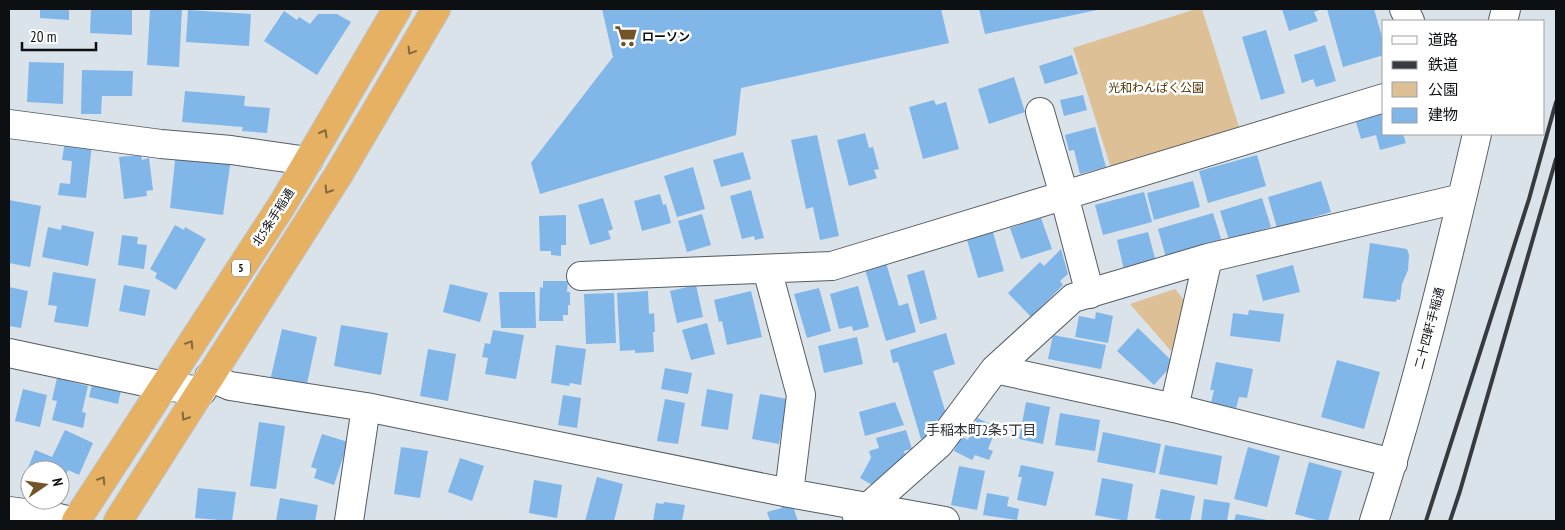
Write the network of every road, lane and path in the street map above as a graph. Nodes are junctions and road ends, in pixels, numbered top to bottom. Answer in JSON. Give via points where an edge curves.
{"nodes":[{"id":1,"x":397,"y":9,"type":"edge"},
{"id":2,"x":436,"y":9,"type":"edge"},
{"id":3,"x":1382,"y":99,"type":"edge"},
{"id":4,"x":1040,"y":112,"type":"dead end"},
{"id":5,"x":9,"y":124,"type":"edge"},
{"id":6,"x":1477,"y":135,"type":"edge"},
{"id":7,"x":308,"y":161,"type":"junction"},
{"id":8,"x":1064,"y":195,"type":"junction"},
{"id":9,"x":1462,"y":198,"type":"junction"},
{"id":10,"x":1208,"y":258,"type":"junction"},
{"id":11,"x":767,"y":269,"type":"junction"},
{"id":12,"x":582,"y":276,"type":"dead end"},
{"id":13,"x":1090,"y":294,"type":"junction"},
{"id":14,"x":9,"y":353,"type":"edge"},
{"id":15,"x":995,"y":369,"type":"junction"},
{"id":16,"x":206,"y":384,"type":"junction"},
{"id":17,"x":164,"y":386,"type":"junction"},
{"id":18,"x":366,"y":408,"type":"junction"},
{"id":19,"x":1174,"y":408,"type":"junction"},
{"id":20,"x":1393,"y":463,"type":"junction"},
{"id":21,"x":789,"y":493,"type":"junction"},
{"id":22,"x":9,"y":511,"type":"edge"},
{"id":23,"x":859,"y":514,"type":"edge"},
{"id":24,"x":71,"y":521,"type":"edge"},
{"id":25,"x":76,"y":521,"type":"edge"},
{"id":26,"x":118,"y":521,"type":"edge"},
{"id":27,"x":349,"y":521,"type":"edge"},
{"id":28,"x":945,"y":521,"type":"edge"},
{"id":29,"x":1374,"y":521,"type":"edge"}],
"edges":[{"from":7,"to":1,"type":"highway","name":"北5条手稲通","number":"5","one_way":true},
{"from":2,"to":16,"type":"highway","one_way":true,"via":[[339,174]]},
{"from":3,"to":8,"type":"street"},
{"from":4,"to":8,"type":"street"},
{"from":5,"to":7,"type":"street"},
{"from":6,"to":9,"type":"street","name":"二十四軒手稲通"},
{"from":17,"to":7,"type":"highway","name":"北5条手稲通","number":"5","one_way":true},
{"from":8,"to":11,"type":"street","via":[[832,266]]},
{"from":8,"to":13,"type":"street"},
{"from":9,"to":10,"type":"street"},
{"from":9,"to":20,"type":"street","name":"二十四軒手稲通"},
{"from":10,"to":13,"type":"street"},
{"from":10,"to":19,"type":"street"},
{"from":11,"to":12,"type":"street"},
{"from":11,"to":21,"type":"street","via":[[801,395]]},
{"from":13,"to":15,"type":"street","via":[[1073,298]]},
{"from":14,"to":17,"type":"street"},
{"from":15,"to":19,"type":"street"},
{"from":15,"to":23,"type":"street","via":[[939,444]]},
{"from":16,"to":17,"type":"street"},
{"from":16,"to":18,"type":"street"},
{"from":16,"to":26,"type":"highway","one_way":true},
{"from":25,"to":17,"type":"highway","name":"北5条手稲通","number":"5","one_way":true},
{"from":18,"to":21,"type":"street"},
{"from":18,"to":27,"type":"street"},
{"from":19,"to":20,"type":"street"},
{"from":20,"to":29,"type":"street","name":"二十四軒手稲通"},
{"from":21,"to":23,"type":"street"},
{"from":22,"to":24,"type":"street"},
{"from":23,"to":28,"type":"street"}]}
